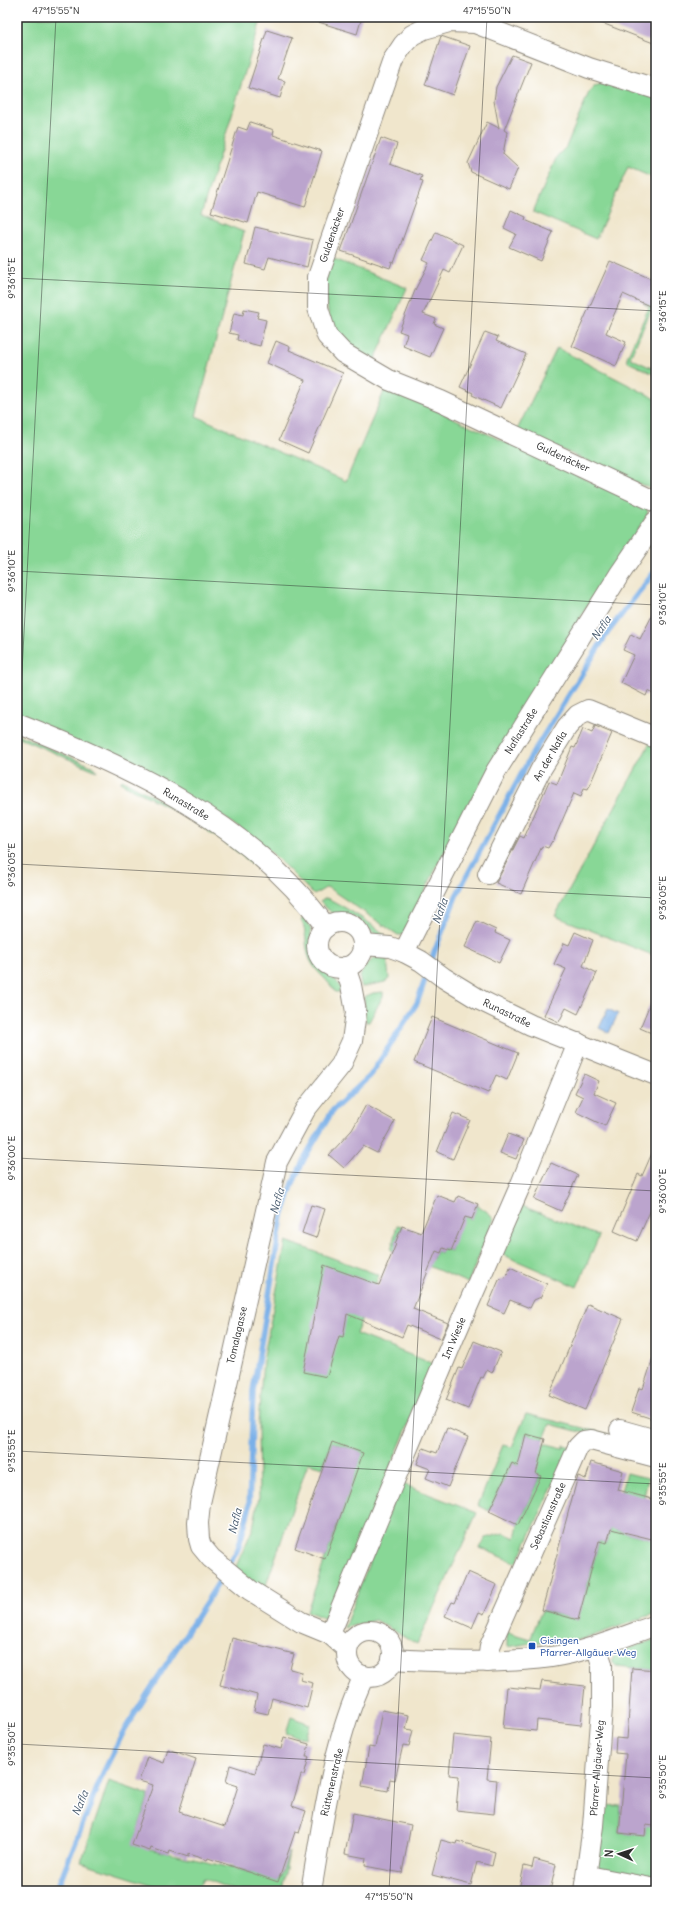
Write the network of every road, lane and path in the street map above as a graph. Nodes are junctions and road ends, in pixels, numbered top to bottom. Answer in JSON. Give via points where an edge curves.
{"nodes":[{"id":1,"x":420,"y":23,"type":"edge"},
{"id":2,"x":656,"y":89,"type":"edge"},
{"id":3,"x":656,"y":502,"type":"edge"},
{"id":4,"x":656,"y":521,"type":"edge"},
{"id":5,"x":17,"y":723,"type":"edge"},
{"id":6,"x":656,"y":738,"type":"edge"},
{"id":7,"x":488,"y":874,"type":"dead end"},
{"id":8,"x":326,"y":927,"type":"junction"},
{"id":9,"x":363,"y":945,"type":"junction"},
{"id":10,"x":404,"y":952,"type":"junction"},
{"id":11,"x":345,"y":968,"type":"junction"},
{"id":12,"x":578,"y":1043,"type":"junction"},
{"id":13,"x":656,"y":1075,"type":"edge"},
{"id":14,"x":620,"y":1430,"type":"dead end"},
{"id":15,"x":656,"y":1440,"type":"edge"},
{"id":16,"x":656,"y":1458,"type":"edge"},
{"id":17,"x":656,"y":1625,"type":"edge"},
{"id":18,"x":330,"y":1634,"type":"junction"},
{"id":19,"x":596,"y":1646,"type":"junction"},
{"id":20,"x":347,"y":1650,"type":"junction"},
{"id":21,"x":392,"y":1659,"type":"junction"},
{"id":22,"x":488,"y":1662,"type":"junction"},
{"id":23,"x":364,"y":1676,"type":"junction"},
{"id":24,"x":586,"y":1883,"type":"edge"},
{"id":25,"x":656,"y":1889,"type":"edge"},
{"id":26,"x":311,"y":1891,"type":"edge"}],
"edges":[{"from":1,"to":2,"type":"street","name":"Guldenäcker","via":[[475,23],[589,68]]},
{"from":1,"to":3,"type":"street","name":"Guldenäcker","via":[[393,60],[318,276],[318,308],[327,336],[343,353],[373,372],[448,404]]},
{"from":4,"to":10,"type":"street","name":"Naflastraße","via":[[619,575],[496,771]]},
{"from":5,"to":8,"type":"street","name":"Runastraße","via":[[60,740],[151,783],[219,824],[282,875]]},
{"from":6,"to":7,"type":"street","name":"An der Nafla","via":[[588,710],[578,715],[567,727],[541,769]]},
{"from":8,"to":9,"type":"street","via":[[340,922],[347,923],[358,931]]},
{"from":8,"to":11,"type":"street","via":[[318,940],[320,955],[330,966]]},
{"from":9,"to":10,"type":"street","name":"Runastraße","via":[[390,947]]},
{"from":9,"to":11,"type":"street","via":[[358,959]]},
{"from":10,"to":12,"type":"street","name":"Runastraße","via":[[480,1000],[531,1025]]},
{"from":11,"to":18,"type":"street","name":"Tomalagasse","via":[[356,1012],[352,1041],[341,1065],[305,1110],[277,1162],[200,1503],[198,1523],[199,1539],[205,1551],[217,1564],[242,1585],[301,1622]]},
{"from":12,"to":13,"type":"street","name":"Runastraße"},
{"from":12,"to":18,"type":"street","name":"Im Wiesle"},
{"from":14,"to":15,"type":"street"},
{"from":16,"to":22,"type":"street","name":"Sebastianstraße","via":[[591,1440],[584,1441],[578,1447],[490,1646]]},
{"from":17,"to":19,"type":"street"},
{"from":18,"to":20,"type":"street","name":"Tomalagasse"},
{"from":19,"to":22,"type":"street","via":[[552,1657]]},
{"from":19,"to":24,"type":"street","name":"Pfarrer-Allgäuer-Weg","via":[[602,1664],[602,1708]]},
{"from":20,"to":21,"type":"street","via":[[360,1633],[375,1631],[387,1638],[391,1645]]},
{"from":20,"to":23,"type":"street","via":[[349,1663]]},
{"from":21,"to":22,"type":"street"},
{"from":21,"to":23,"type":"street","via":[[385,1671],[379,1675]]},
{"from":23,"to":26,"type":"street","name":"Rüttenenstraße","via":[[353,1701],[337,1758]]},
{"from":24,"to":25,"type":"street"}]}
